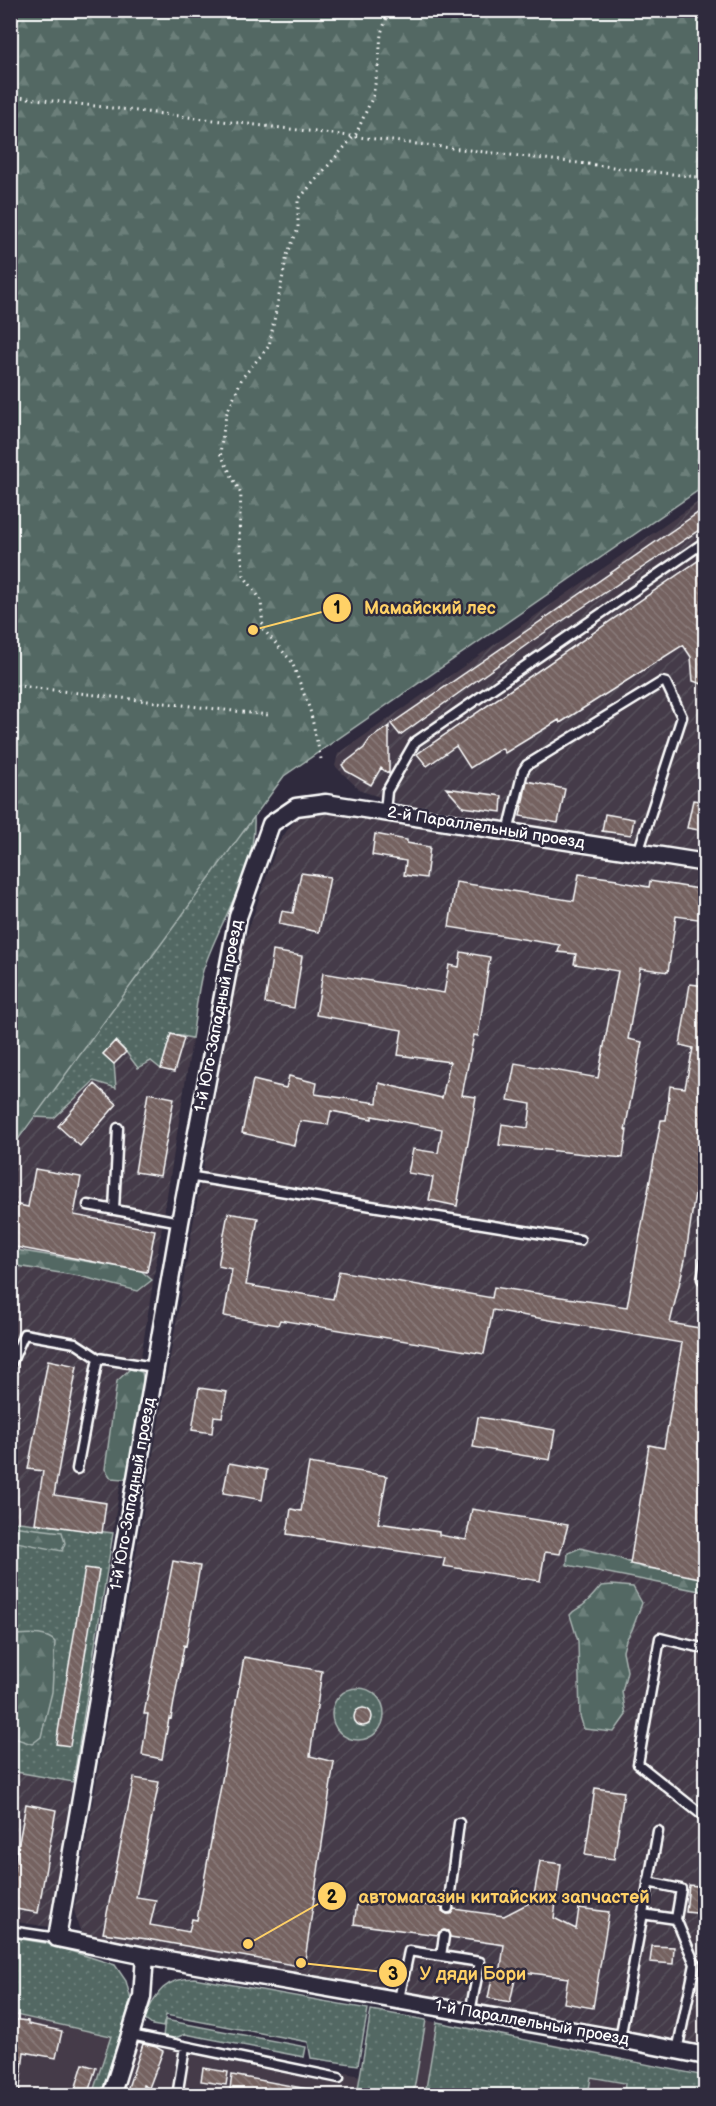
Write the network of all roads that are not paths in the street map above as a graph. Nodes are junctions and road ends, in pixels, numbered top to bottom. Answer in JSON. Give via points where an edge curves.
{"nodes":[{"id":1,"x":705,"y":541,"type":"edge"},
{"id":2,"x":385,"y":812,"type":"junction"},
{"id":3,"x":271,"y":824,"type":"joint"},
{"id":4,"x":508,"y":832,"type":"junction"},
{"id":5,"x":638,"y":853,"type":"junction"},
{"id":6,"x":705,"y":863,"type":"edge"},
{"id":7,"x":118,"y":1128,"type":"dead end"},
{"id":8,"x":188,"y":1176,"type":"junction"},
{"id":9,"x":88,"y":1205,"type":"dead end"},
{"id":10,"x":114,"y":1210,"type":"junction"},
{"id":11,"x":180,"y":1222,"type":"junction"},
{"id":12,"x":580,"y":1240,"type":"dead end"},
{"id":13,"x":705,"y":1257,"type":"edge"},
{"id":14,"x":705,"y":1280,"type":"edge"},
{"id":15,"x":98,"y":1358,"type":"junction"},
{"id":16,"x":10,"y":1366,"type":"edge"},
{"id":17,"x":154,"y":1367,"type":"junction"},
{"id":18,"x":77,"y":1469,"type":"dead end"},
{"id":19,"x":705,"y":1648,"type":"edge"},
{"id":20,"x":705,"y":1818,"type":"edge"},
{"id":21,"x":459,"y":1823,"type":"dead end"},
{"id":22,"x":658,"y":1831,"type":"dead end"},
{"id":23,"x":648,"y":1882,"type":"junction"},
{"id":24,"x":447,"y":1908,"type":"dead end"},
{"id":25,"x":642,"y":1914,"type":"junction"},
{"id":26,"x":676,"y":1919,"type":"junction"},
{"id":27,"x":10,"y":1931,"type":"edge"},
{"id":28,"x":444,"y":1936,"type":"dead end"},
{"id":29,"x":57,"y":1938,"type":"junction"},
{"id":30,"x":146,"y":1956,"type":"junction"},
{"id":31,"x":441,"y":1956,"type":"junction"},
{"id":32,"x":399,"y":1999,"type":"junction"},
{"id":33,"x":470,"y":2012,"type":"junction"},
{"id":34,"x":130,"y":2035,"type":"junction"},
{"id":35,"x":620,"y":2038,"type":"junction"},
{"id":36,"x":185,"y":2047,"type":"junction"},
{"id":37,"x":677,"y":2051,"type":"junction"},
{"id":38,"x":705,"y":2056,"type":"edge"},
{"id":39,"x":339,"y":2078,"type":"dead end"},
{"id":40,"x":111,"y":2096,"type":"edge"},
{"id":41,"x":177,"y":2096,"type":"edge"}],
"edges":[{"from":1,"to":2,"type":"lane","via":[[415,742],[387,791]]},
{"from":2,"to":3,"type":"street","name":"2-й Параллельный проезд","via":[[326,803],[296,807]]},
{"from":2,"to":4,"type":"street","name":"2-й Параллельный проезд"},
{"from":3,"to":8,"type":"street","name":"1-й Юго-Западный проезд","via":[[238,917]]},
{"from":4,"to":5,"type":"street","name":"2-й Параллельный проезд"},
{"from":4,"to":5,"type":"lane","via":[[527,765],[662,682],[682,717]]},
{"from":5,"to":6,"type":"street","name":"2-й Параллельный проезд"},
{"from":7,"to":10,"type":"lane"},
{"from":8,"to":11,"type":"street","name":"1-й Юго-Западный проезд"},
{"from":8,"to":12,"type":"lane"},
{"from":9,"to":10,"type":"lane"},
{"from":10,"to":11,"type":"lane"},
{"from":11,"to":17,"type":"street","name":"1-й Юго-Западный проезд"},
{"from":13,"to":14,"type":"lane"},
{"from":15,"to":16,"type":"lane","via":[[75,1343],[24,1334]]},
{"from":15,"to":17,"type":"lane"},
{"from":15,"to":18,"type":"lane"},
{"from":17,"to":29,"type":"street","name":"1-й Юго-Западный проезд"},
{"from":19,"to":20,"type":"lane","via":[[660,1638],[638,1764]]},
{"from":21,"to":24,"type":"lane"},
{"from":22,"to":23,"type":"lane"},
{"from":23,"to":25,"type":"lane"},
{"from":23,"to":26,"type":"lane","via":[[681,1888]]},
{"from":25,"to":26,"type":"lane"},
{"from":25,"to":35,"type":"lane"},
{"from":26,"to":37,"type":"lane","via":[[695,1964]]},
{"from":27,"to":29,"type":"lane"},
{"from":28,"to":31,"type":"lane"},
{"from":29,"to":30,"type":"street"},
{"from":30,"to":32,"type":"street","name":"1-й Параллельный проезд"},
{"from":30,"to":34,"type":"street","via":[[142,1997]]},
{"from":31,"to":32,"type":"lane","via":[[409,1951]]},
{"from":31,"to":33,"type":"lane","via":[[480,1962]]},
{"from":32,"to":33,"type":"street","name":"1-й Параллельный проезд"},
{"from":33,"to":35,"type":"street","name":"1-й Параллельный проезд"},
{"from":34,"to":36,"type":"lane"},
{"from":34,"to":40,"type":"street"},
{"from":35,"to":37,"type":"street","name":"1-й Параллельный проезд"},
{"from":36,"to":39,"type":"lane"},
{"from":36,"to":41,"type":"lane"},
{"from":37,"to":38,"type":"street","name":"1-й Параллельный проезд"}]}
